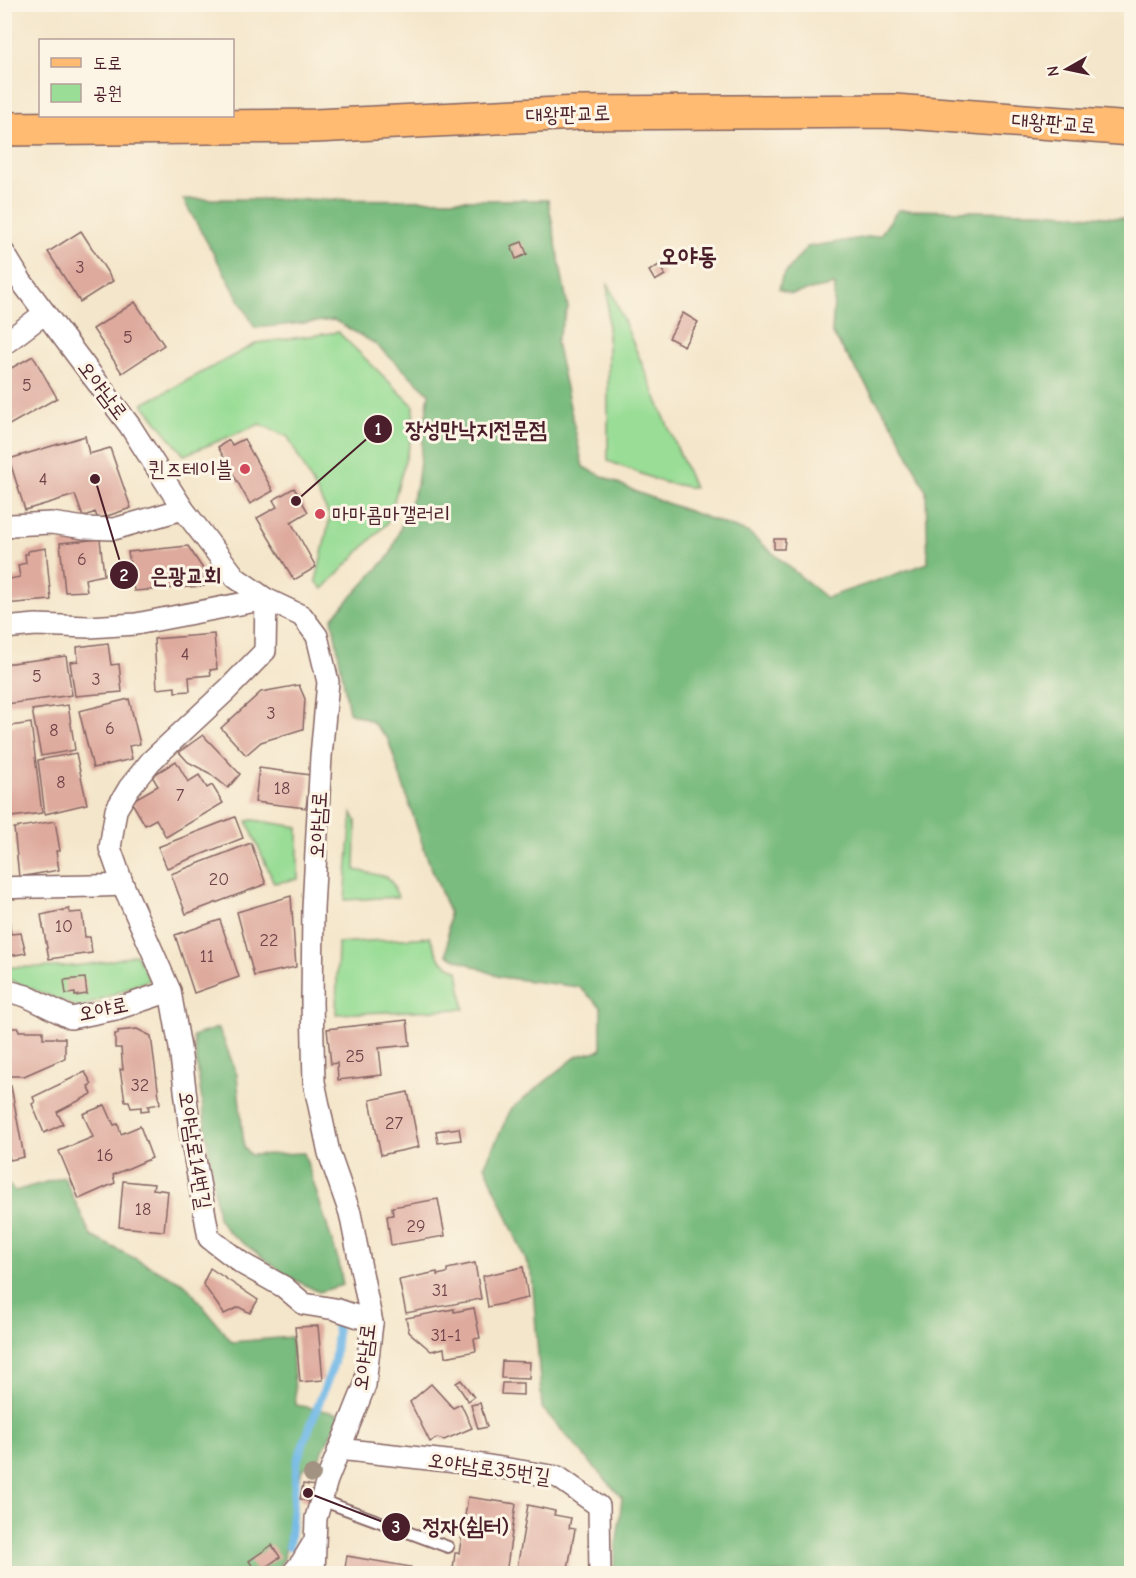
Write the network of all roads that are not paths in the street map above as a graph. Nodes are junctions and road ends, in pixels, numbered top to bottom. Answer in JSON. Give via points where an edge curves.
{"nodes":[{"id":1,"x":4,"y":129,"type":"edge"},
{"id":2,"x":1131,"y":129,"type":"edge"},
{"id":3,"x":4,"y":253,"type":"edge"},
{"id":4,"x":45,"y":312,"type":"junction"},
{"id":5,"x":4,"y":344,"type":"edge"},
{"id":6,"x":183,"y":509,"type":"junction"},
{"id":7,"x":4,"y":529,"type":"edge"},
{"id":8,"x":266,"y":598,"type":"junction"},
{"id":9,"x":4,"y":628,"type":"edge"},
{"id":10,"x":123,"y":885,"type":"junction"},
{"id":11,"x":4,"y":888,"type":"edge"},
{"id":12,"x":4,"y":990,"type":"edge"},
{"id":13,"x":171,"y":991,"type":"junction"},
{"id":14,"x":372,"y":1323,"type":"junction"},
{"id":15,"x":339,"y":1449,"type":"junction"},
{"id":16,"x":321,"y":1500,"type":"junction"},
{"id":17,"x":315,"y":1542,"type":"junction"},
{"id":18,"x":448,"y":1547,"type":"dead end"},
{"id":19,"x":292,"y":1574,"type":"edge"},
{"id":20,"x":314,"y":1574,"type":"edge"},
{"id":21,"x":600,"y":1574,"type":"edge"}],
"edges":[{"from":1,"to":2,"type":"main road","name":"대왕판교로","via":[[315,126],[579,113],[894,111]]},
{"from":3,"to":4,"type":"street","name":"오야남로"},
{"from":4,"to":5,"type":"street"},
{"from":4,"to":6,"type":"street","name":"오야남로","via":[[130,426]]},
{"from":6,"to":7,"type":"street","via":[[114,529],[51,523],[11,525]]},
{"from":6,"to":8,"type":"street","name":"오야남로","via":[[236,578]]},
{"from":8,"to":9,"type":"street","via":[[136,624]]},
{"from":8,"to":10,"type":"street","name":"오야남로14번길","via":[[266,651],[151,761],[116,810],[110,848]]},
{"from":8,"to":14,"type":"street","name":"오야남로","via":[[302,616],[317,636],[328,682],[314,909],[314,1082],[329,1154],[350,1213]]},
{"from":10,"to":11,"type":"street"},
{"from":10,"to":13,"type":"street","name":"오야남로14번길"},
{"from":12,"to":13,"type":"street","name":"오야로","via":[[71,1018],[116,1009]]},
{"from":13,"to":14,"type":"street","name":"오야남로14번길","via":[[209,1238],[304,1304],[335,1309]]},
{"from":14,"to":15,"type":"street","name":"오야남로","via":[[365,1385]]},
{"from":15,"to":16,"type":"street","name":"오야남로"},
{"from":15,"to":21,"type":"street","name":"오야남로35번길","via":[[558,1477],[598,1506]]},
{"from":16,"to":17,"type":"street","name":"오야남로"},
{"from":16,"to":18,"type":"lane"},
{"from":17,"to":19,"type":"street"},
{"from":17,"to":20,"type":"street","name":"오야남로"}]}
